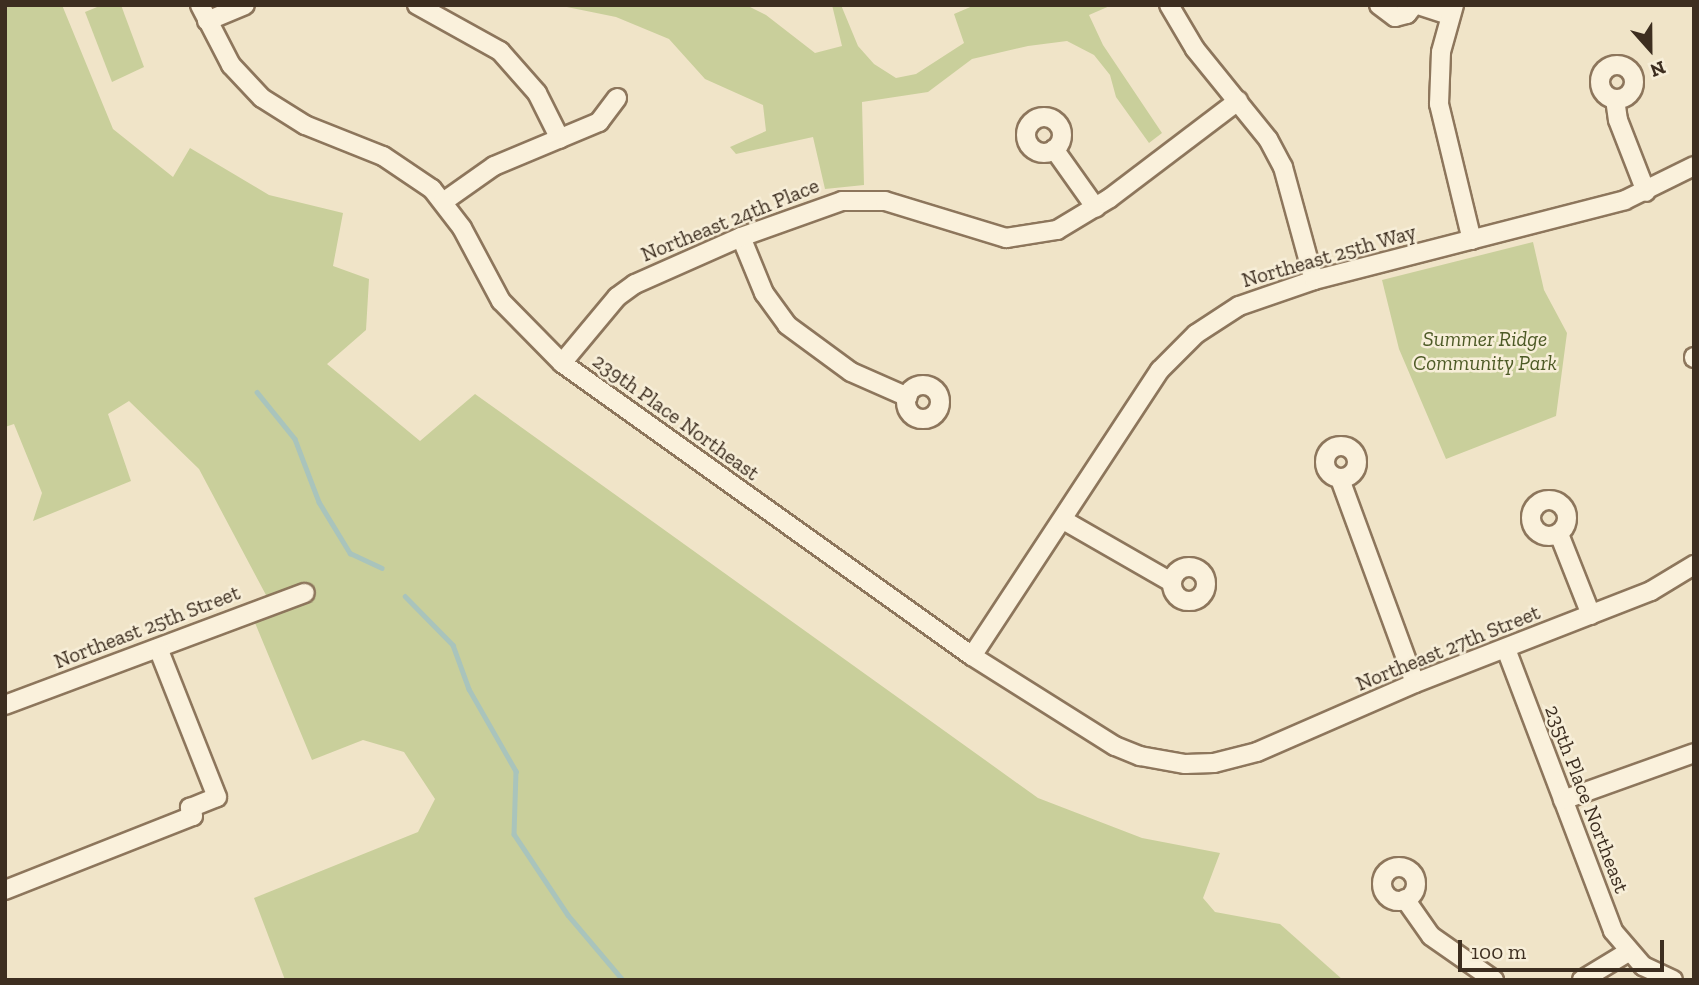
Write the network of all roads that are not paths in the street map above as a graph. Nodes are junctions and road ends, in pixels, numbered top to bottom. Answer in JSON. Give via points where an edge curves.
{"nodes":[{"id":1,"x":245,"y":5,"type":"edge"},
{"id":2,"x":1169,"y":5,"type":"edge"},
{"id":3,"x":1379,"y":5,"type":"edge"},
{"id":4,"x":1416,"y":5,"type":"edge"},
{"id":5,"x":418,"y":6,"type":"edge"},
{"id":6,"x":1451,"y":10,"type":"edge"},
{"id":7,"x":203,"y":13,"type":"edge"},
{"id":8,"x":456,"y":13,"type":"edge"},
{"id":9,"x":617,"y":98,"type":"dead end"},
{"id":10,"x":1615,"y":99,"type":"dead end"},
{"id":11,"x":1237,"y":101,"type":"junction"},
{"id":12,"x":560,"y":139,"type":"junction"},
{"id":13,"x":1054,"y":149,"type":"dead end"},
{"id":14,"x":1694,"y":166,"type":"edge"},
{"id":15,"x":1646,"y":192,"type":"junction"},
{"id":16,"x":443,"y":202,"type":"junction"},
{"id":17,"x":1096,"y":208,"type":"junction"},
{"id":18,"x":741,"y":237,"type":"junction"},
{"id":19,"x":1472,"y":240,"type":"junction"},
{"id":20,"x":1314,"y":280,"type":"junction"},
{"id":21,"x":562,"y":363,"type":"junction"},
{"id":22,"x":908,"y":397,"type":"dead end"},
{"id":23,"x":1340,"y":479,"type":"dead end"},
{"id":24,"x":1065,"y":521,"type":"junction"},
{"id":25,"x":1559,"y":534,"type":"dead end"},
{"id":26,"x":1694,"y":565,"type":"edge"},
{"id":27,"x":1171,"y":582,"type":"dead end"},
{"id":28,"x":305,"y":593,"type":"dead end"},
{"id":29,"x":1591,"y":615,"type":"junction"},
{"id":30,"x":158,"y":648,"type":"junction"},
{"id":31,"x":1506,"y":649,"type":"junction"},
{"id":32,"x":972,"y":656,"type":"junction"},
{"id":33,"x":1415,"y":683,"type":"junction"},
{"id":34,"x":5,"y":705,"type":"edge"},
{"id":35,"x":1694,"y":752,"type":"edge"},
{"id":36,"x":1214,"y":762,"type":"joint"},
{"id":37,"x":1563,"y":800,"type":"junction"},
{"id":38,"x":5,"y":890,"type":"edge"},
{"id":39,"x":1405,"y":900,"type":"dead end"},
{"id":40,"x":1628,"y":952,"type":"junction"},
{"id":41,"x":1494,"y":980,"type":"edge"},
{"id":42,"x":1582,"y":980,"type":"edge"},
{"id":43,"x":1672,"y":980,"type":"edge"}],
"edges":[{"from":1,"to":7,"type":"street"},
{"from":2,"to":11,"type":"street","via":[[1195,49]]},
{"from":3,"to":4,"type":"street","via":[[1395,17]]},
{"from":4,"to":6,"type":"street"},
{"from":5,"to":8,"type":"street"},
{"from":6,"to":19,"type":"street","via":[[1441,52],[1439,104]]},
{"from":7,"to":16,"type":"street","name":"239th Place Northeast","via":[[230,65],[262,98],[305,125],[383,156]]},
{"from":8,"to":12,"type":"street","via":[[522,72]]},
{"from":9,"to":12,"type":"street","via":[[599,122]]},
{"from":10,"to":15,"type":"street","via":[[1618,120]]},
{"from":11,"to":17,"type":"street","name":"Northeast 24th Place"},
{"from":11,"to":20,"type":"street","via":[[1283,167]]},
{"from":12,"to":16,"type":"street","via":[[486,170]]},
{"from":13,"to":17,"type":"street"},
{"from":14,"to":15,"type":"street","name":"Northeast 25th Way"},
{"from":15,"to":19,"type":"street","name":"Northeast 25th Way"},
{"from":16,"to":21,"type":"street","name":"239th Place Northeast","via":[[501,301]]},
{"from":17,"to":18,"type":"street","name":"Northeast 24th Place","via":[[1057,230],[1006,238],[866,199],[817,208]]},
{"from":18,"to":21,"type":"street","name":"Northeast 24th Place","via":[[635,284],[617,297]]},
{"from":18,"to":22,"type":"street","via":[[764,293],[788,325],[851,372]]},
{"from":19,"to":20,"type":"street","name":"Northeast 25th Way"},
{"from":20,"to":24,"type":"street","name":"Northeast 25th Way","via":[[1239,306],[1196,334],[1160,370]]},
{"from":21,"to":32,"type":"street","name":"239th Place Northeast"},
{"from":23,"to":33,"type":"street"},
{"from":24,"to":27,"type":"street"},
{"from":24,"to":32,"type":"street","name":"Northeast 25th Way"},
{"from":25,"to":29,"type":"street"},
{"from":26,"to":29,"type":"street","name":"Northeast 27th Street","via":[[1651,591]]},
{"from":28,"to":30,"type":"street","name":"Northeast 25th Street"},
{"from":29,"to":31,"type":"street","name":"Northeast 27th Street"},
{"from":30,"to":34,"type":"street","name":"Northeast 25th Street"},
{"from":30,"to":38,"type":"street","via":[[217,797],[190,808],[193,816]]},
{"from":31,"to":33,"type":"street","name":"Northeast 27th Street"},
{"from":31,"to":37,"type":"street","name":"235th Place Northeast"},
{"from":32,"to":36,"type":"street","name":"239th Place Northeast","via":[[1115,746],[1163,762]]},
{"from":33,"to":36,"type":"street","name":"Northeast 27th Street","via":[[1257,752]]},
{"from":35,"to":37,"type":"street"},
{"from":37,"to":40,"type":"street","name":"235th Place Northeast","via":[[1613,931]]},
{"from":39,"to":41,"type":"street","via":[[1431,936]]},
{"from":40,"to":42,"type":"street"},
{"from":40,"to":43,"type":"street","name":"235th Place Northeast","via":[[1643,966]]}]}
